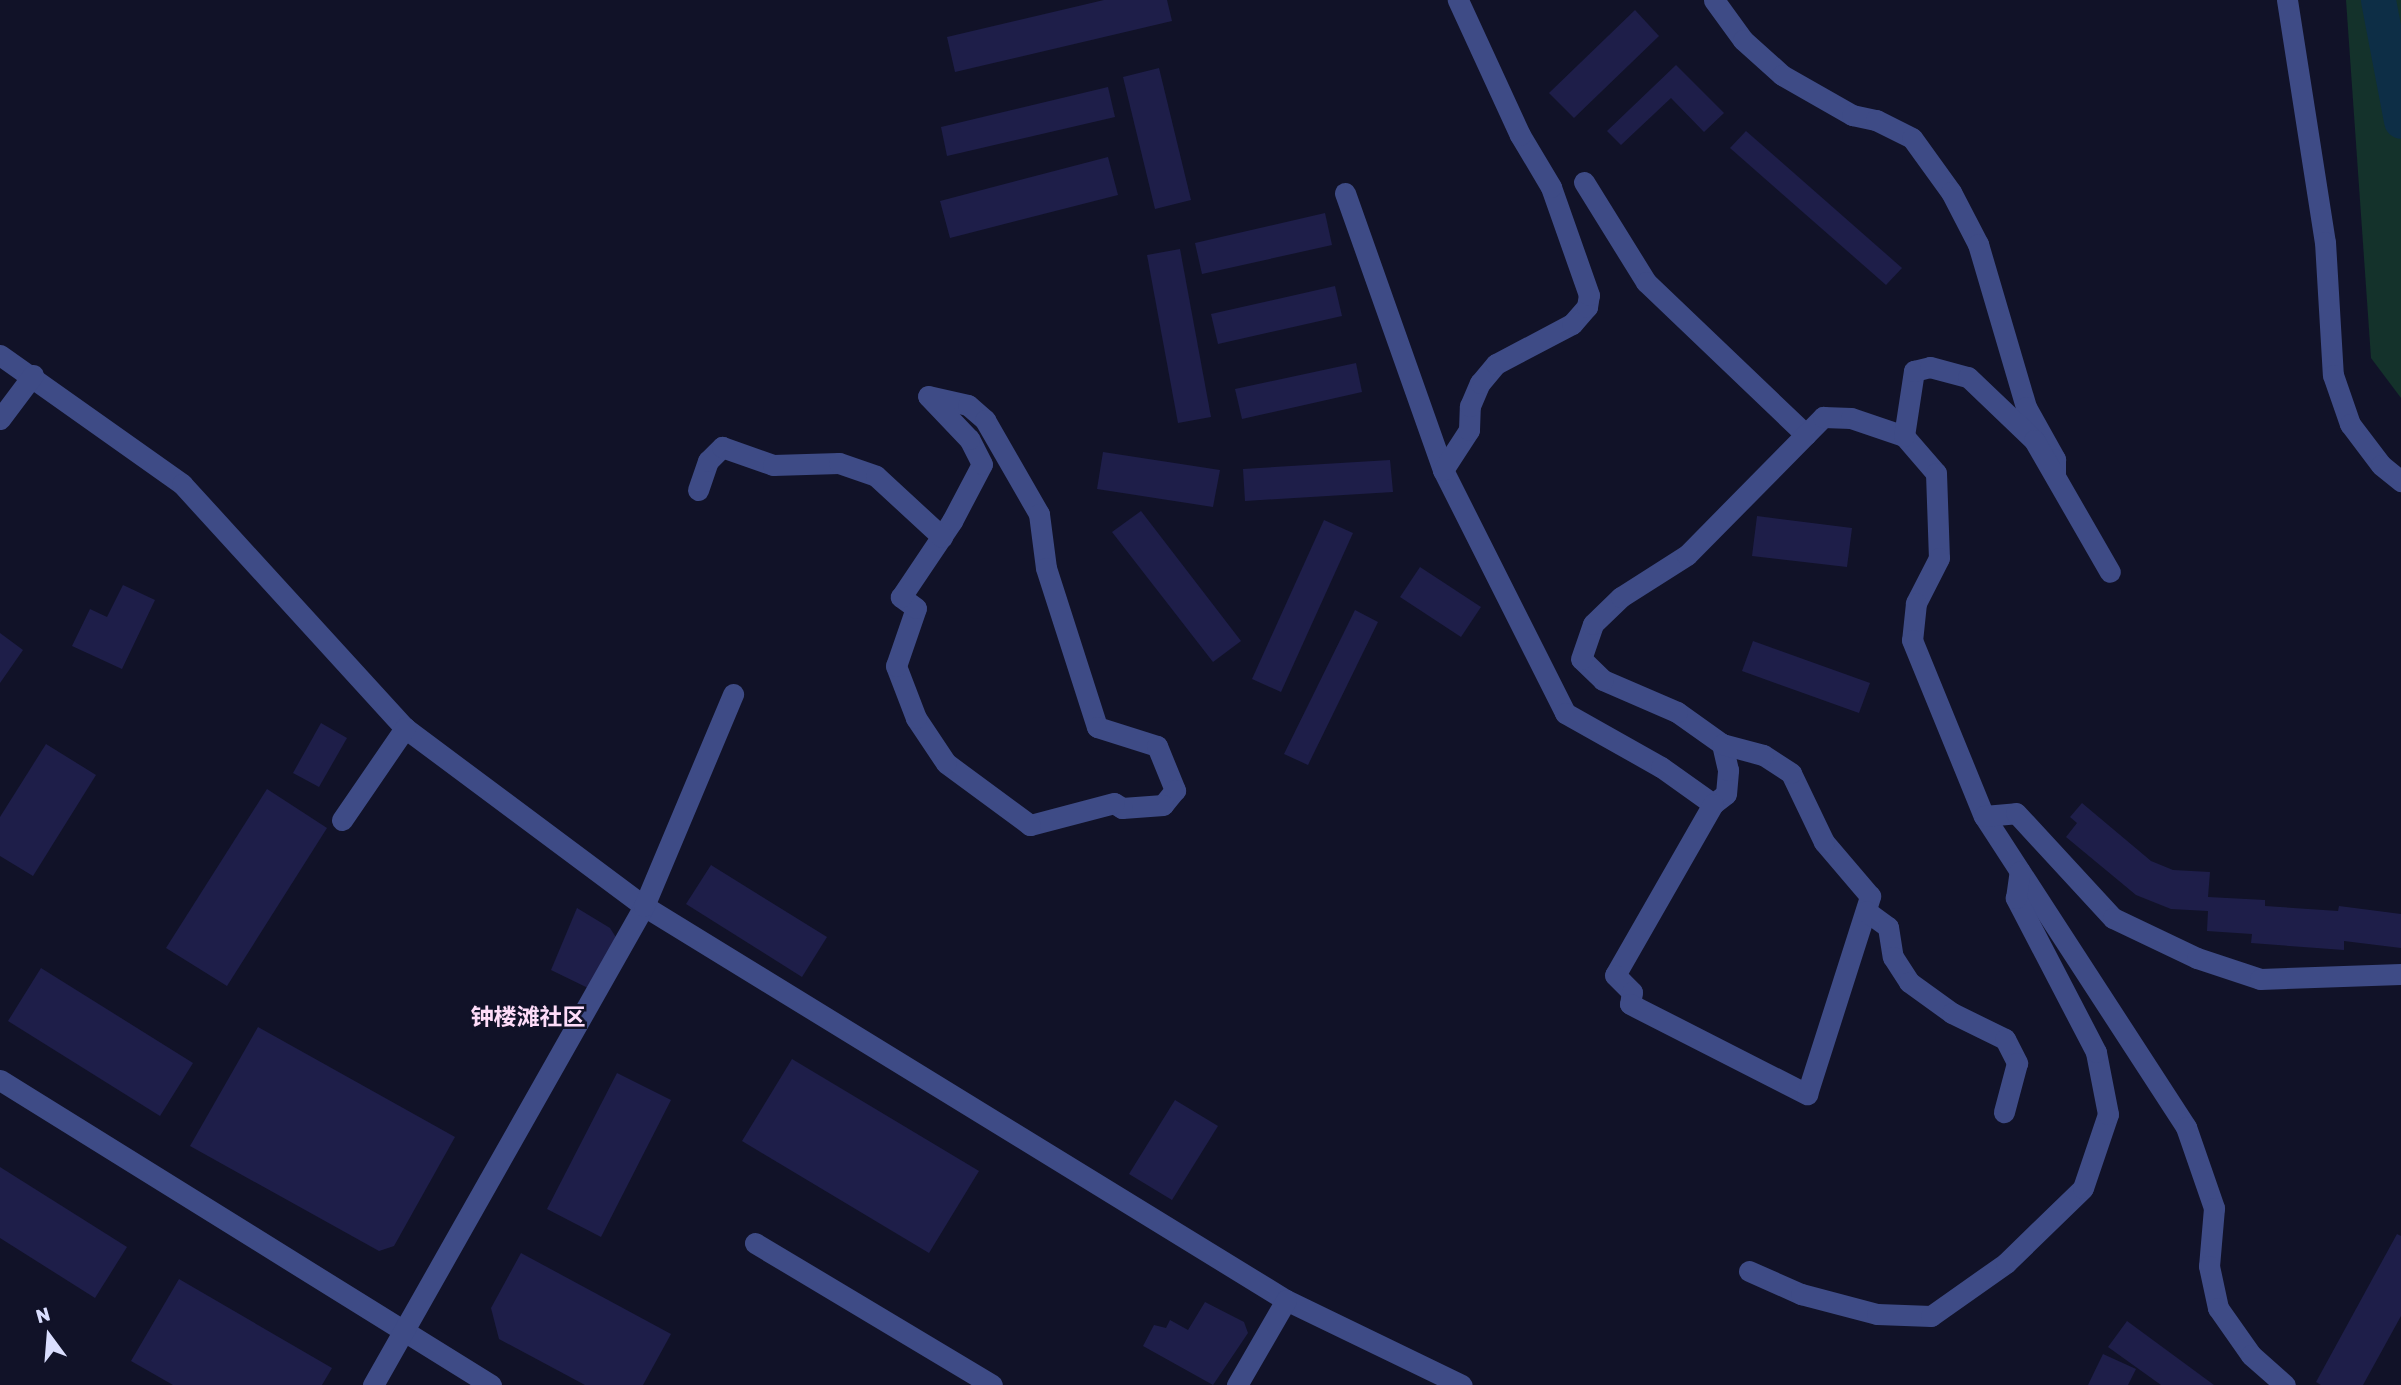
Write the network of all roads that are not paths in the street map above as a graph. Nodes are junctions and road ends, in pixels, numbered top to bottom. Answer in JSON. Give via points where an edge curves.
{"nodes":[{"id":1,"x":1458,"y":0,"type":"edge"},
{"id":2,"x":1714,"y":0,"type":"edge"},
{"id":3,"x":2287,"y":0,"type":"edge"},
{"id":4,"x":1584,"y":182,"type":"dead end"},
{"id":5,"x":1345,"y":193,"type":"dead end"},
{"id":6,"x":0,"y":355,"type":"edge"},
{"id":7,"x":33,"y":375,"type":"junction"},
{"id":8,"x":0,"y":419,"type":"edge"},
{"id":9,"x":1806,"y":435,"type":"junction"},
{"id":10,"x":1904,"y":436,"type":"junction"},
{"id":11,"x":1443,"y":470,"type":"junction"},
{"id":12,"x":2055,"y":474,"type":"junction"},
{"id":13,"x":2401,"y":481,"type":"edge"},
{"id":14,"x":698,"y":490,"type":"dead end"},
{"id":15,"x":942,"y":537,"type":"junction"},
{"id":16,"x":2110,"y":572,"type":"dead end"},
{"id":17,"x":733,"y":694,"type":"dead end"},
{"id":18,"x":405,"y":728,"type":"junction"},
{"id":19,"x":1722,"y":744,"type":"junction"},
{"id":20,"x":1713,"y":804,"type":"junction"},
{"id":21,"x":1984,"y":817,"type":"junction"},
{"id":22,"x":342,"y":820,"type":"dead end"},
{"id":23,"x":2020,"y":871,"type":"junction"},
{"id":24,"x":644,"y":906,"type":"junction"},
{"id":25,"x":1866,"y":911,"type":"junction"},
{"id":26,"x":2401,"y":974,"type":"edge"},
{"id":27,"x":0,"y":1080,"type":"edge"},
{"id":28,"x":2004,"y":1112,"type":"dead end"},
{"id":29,"x":755,"y":1243,"type":"dead end"},
{"id":30,"x":1749,"y":1272,"type":"dead end"},
{"id":31,"x":1286,"y":1300,"type":"junction"},
{"id":32,"x":402,"y":1332,"type":"junction"},
{"id":33,"x":373,"y":1385,"type":"edge"},
{"id":34,"x":491,"y":1385,"type":"edge"},
{"id":35,"x":992,"y":1385,"type":"edge"},
{"id":36,"x":1237,"y":1385,"type":"edge"},
{"id":37,"x":1462,"y":1385,"type":"edge"},
{"id":38,"x":2285,"y":1385,"type":"edge"}],
"edges":[{"from":1,"to":11,"type":"street","via":[[1520,135],[1551,187],[1589,295],[1581,317],[1496,364],[1480,383],[1470,406],[1469,430]]},
{"from":2,"to":12,"type":"street","via":[[1743,40],[1782,75],[1852,115],[1876,120],[1912,138],[1943,181],[1978,244],[2026,407],[2055,459]]},
{"from":3,"to":13,"type":"street","via":[[2325,242],[2333,375],[2350,424],[2381,465]]},
{"from":4,"to":9,"type":"street","via":[[1646,282]]},
{"from":5,"to":11,"type":"street"},
{"from":6,"to":7,"type":"street"},
{"from":7,"to":8,"type":"street"},
{"from":7,"to":18,"type":"street","via":[[182,484]]},
{"from":9,"to":10,"type":"street","via":[[1823,417],[1851,418]]},
{"from":9,"to":19,"type":"street","via":[[1687,555],[1621,597],[1593,624],[1581,659],[1604,680],[1678,712]]},
{"from":10,"to":12,"type":"street","via":[[1914,371],[1930,367],[1968,377],[2006,409],[2034,440]]},
{"from":10,"to":21,"type":"street","via":[[1936,473],[1937,497],[1939,558],[1916,603],[1912,640]]},
{"from":11,"to":20,"type":"street","via":[[1565,713],[1661,767]]},
{"from":12,"to":16,"type":"street"},
{"from":14,"to":15,"type":"street","via":[[708,461],[722,447],[773,465],[839,463],[876,476]]},
{"from":15,"to":15,"type":"street","via":[[982,464],[969,439],[928,396],[968,405],[985,420],[1039,514],[1046,568],[1097,727],[1157,746],[1175,790],[1163,805],[1122,808],[1114,803],[1030,824],[946,763],[916,718],[896,666],[916,608],[901,597]]},
{"from":17,"to":24,"type":"street"},
{"from":18,"to":22,"type":"street"},
{"from":18,"to":24,"type":"street"},
{"from":19,"to":20,"type":"street","via":[[1728,770],[1726,794]]},
{"from":19,"to":25,"type":"street","via":[[1763,755],[1791,773],[1824,842],[1870,896]]},
{"from":20,"to":25,"type":"street","via":[[1615,975],[1632,992],[1630,1004],[1807,1094]]},
{"from":21,"to":23,"type":"street"},
{"from":21,"to":26,"type":"street","via":[[2016,813],[2113,918],[2197,958],[2260,979]]},
{"from":23,"to":30,"type":"street","via":[[2016,898],[2064,985],[2098,1065],[2108,1114],[2083,1188],[2006,1263],[1931,1315],[1877,1314],[1801,1294]]},
{"from":23,"to":38,"type":"street","via":[[2186,1127],[2214,1208],[2209,1266],[2218,1308],[2251,1355]]},
{"from":24,"to":31,"type":"street"},
{"from":24,"to":32,"type":"street"},
{"from":25,"to":28,"type":"street","via":[[1888,927],[1893,957],[1909,982],[1952,1013],[2005,1039],[2017,1063]]},
{"from":27,"to":32,"type":"street"},
{"from":29,"to":35,"type":"street"},
{"from":31,"to":36,"type":"street"},
{"from":31,"to":37,"type":"street"},
{"from":32,"to":33,"type":"street"},
{"from":32,"to":34,"type":"street"}]}
